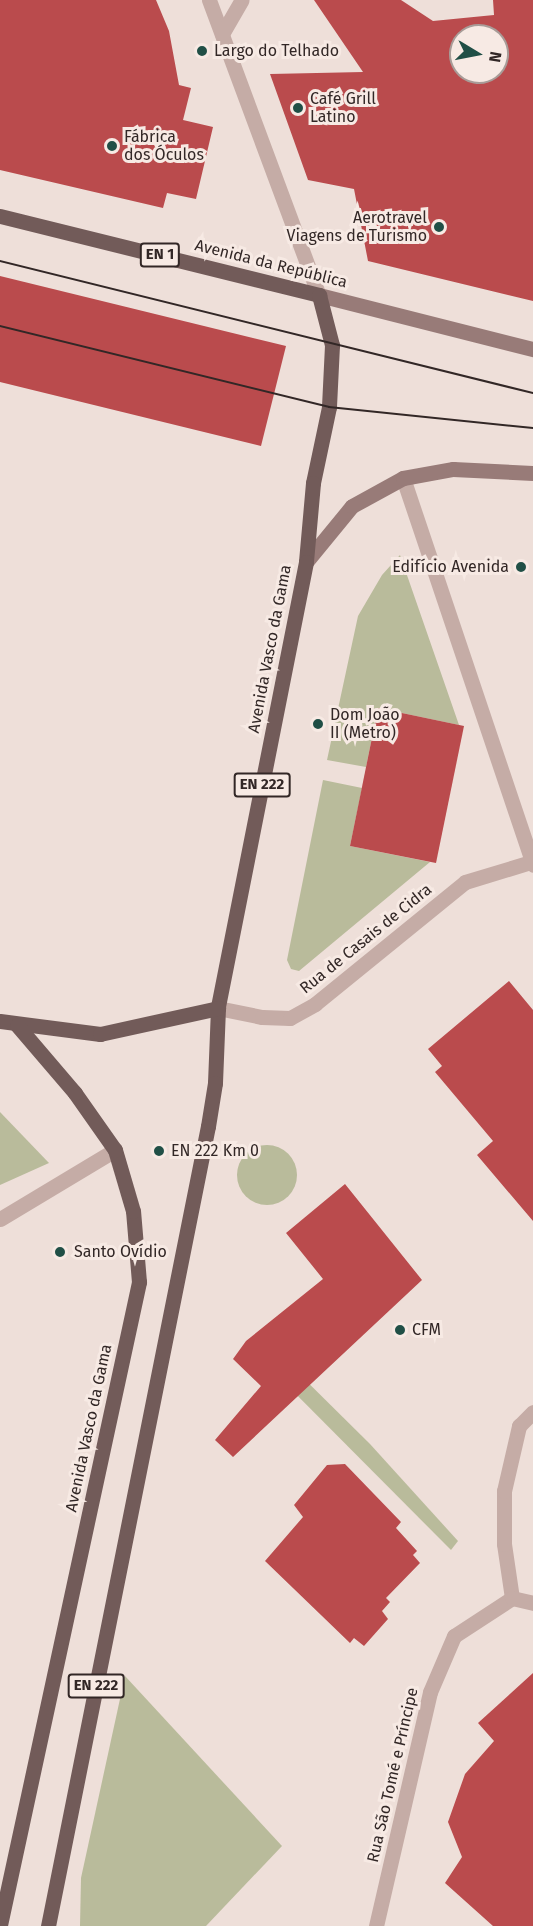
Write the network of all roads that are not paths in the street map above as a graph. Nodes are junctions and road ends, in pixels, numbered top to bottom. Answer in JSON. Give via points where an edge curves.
{"nodes":[{"id":1,"x":209,"y":0,"type":"edge"},
{"id":2,"x":242,"y":0,"type":"edge"},
{"id":3,"x":222,"y":34,"type":"junction"},
{"id":4,"x":0,"y":216,"type":"edge"},
{"id":5,"x":319,"y":295,"type":"junction"},
{"id":6,"x":533,"y":349,"type":"edge"},
{"id":7,"x":533,"y":473,"type":"edge"},
{"id":8,"x":403,"y":478,"type":"junction"},
{"id":9,"x":306,"y":562,"type":"junction"},
{"id":10,"x":532,"y":864,"type":"edge"},
{"id":11,"x":218,"y":1008,"type":"junction"},
{"id":12,"x":0,"y":1021,"type":"edge"},
{"id":13,"x":17,"y":1025,"type":"junction"},
{"id":14,"x":115,"y":1150,"type":"junction"},
{"id":15,"x":0,"y":1220,"type":"edge"},
{"id":16,"x":533,"y":1412,"type":"edge"},
{"id":17,"x":512,"y":1598,"type":"junction"},
{"id":18,"x":533,"y":1603,"type":"edge"},
{"id":19,"x":13,"y":1869,"type":"junction"},
{"id":20,"x":56,"y":1883,"type":"junction"},
{"id":21,"x":0,"y":1908,"type":"edge"},
{"id":22,"x":0,"y":1925,"type":"edge"},
{"id":23,"x":47,"y":1926,"type":"edge"},
{"id":24,"x":54,"y":1926,"type":"edge"},
{"id":25,"x":376,"y":1926,"type":"edge"}],
"edges":[{"from":1,"to":3,"type":"street"},
{"from":2,"to":3,"type":"street"},
{"from":3,"to":5,"type":"street"},
{"from":4,"to":5,"type":"main road","name":"Avenida da República","number":"EN 1"},
{"from":5,"to":6,"type":"main road","name":"Avenida da República","number":"EN 1"},
{"from":5,"to":9,"type":"main road","name":"Avenida Vasco da Gama","via":[[332,345],[329,407],[314,483]]},
{"from":7,"to":8,"type":"main road","via":[[453,469]]},
{"from":8,"to":9,"type":"main road","via":[[352,506]]},
{"from":8,"to":10,"type":"street"},
{"from":9,"to":11,"type":"main road","name":"Avenida Vasco da Gama","number":"EN 222"},
{"from":10,"to":11,"type":"street","name":"Rua de Casais de Cidra","via":[[465,882],[315,1004],[290,1018]]},
{"from":11,"to":13,"type":"main road","via":[[99,1034]]},
{"from":11,"to":20,"type":"main road","name":"Avenida Vasco da Gama","number":"EN 222","via":[[208,1126]]},
{"from":12,"to":13,"type":"main road"},
{"from":13,"to":14,"type":"main road","name":"Avenida Vasco da Gama","via":[[75,1093]]},
{"from":14,"to":15,"type":"street"},
{"from":14,"to":19,"type":"main road","name":"Avenida Vasco da Gama","via":[[133,1211],[138,1282]]},
{"from":16,"to":17,"type":"street","via":[[519,1426],[504,1491],[504,1544]]},
{"from":17,"to":18,"type":"street"},
{"from":17,"to":25,"type":"street","name":"Rua São Tomé e Príncipe","via":[[454,1636],[430,1692]]},
{"from":19,"to":21,"type":"main road"},
{"from":19,"to":22,"type":"main road"},
{"from":20,"to":23,"type":"main road"},
{"from":20,"to":24,"type":"main road"}]}
